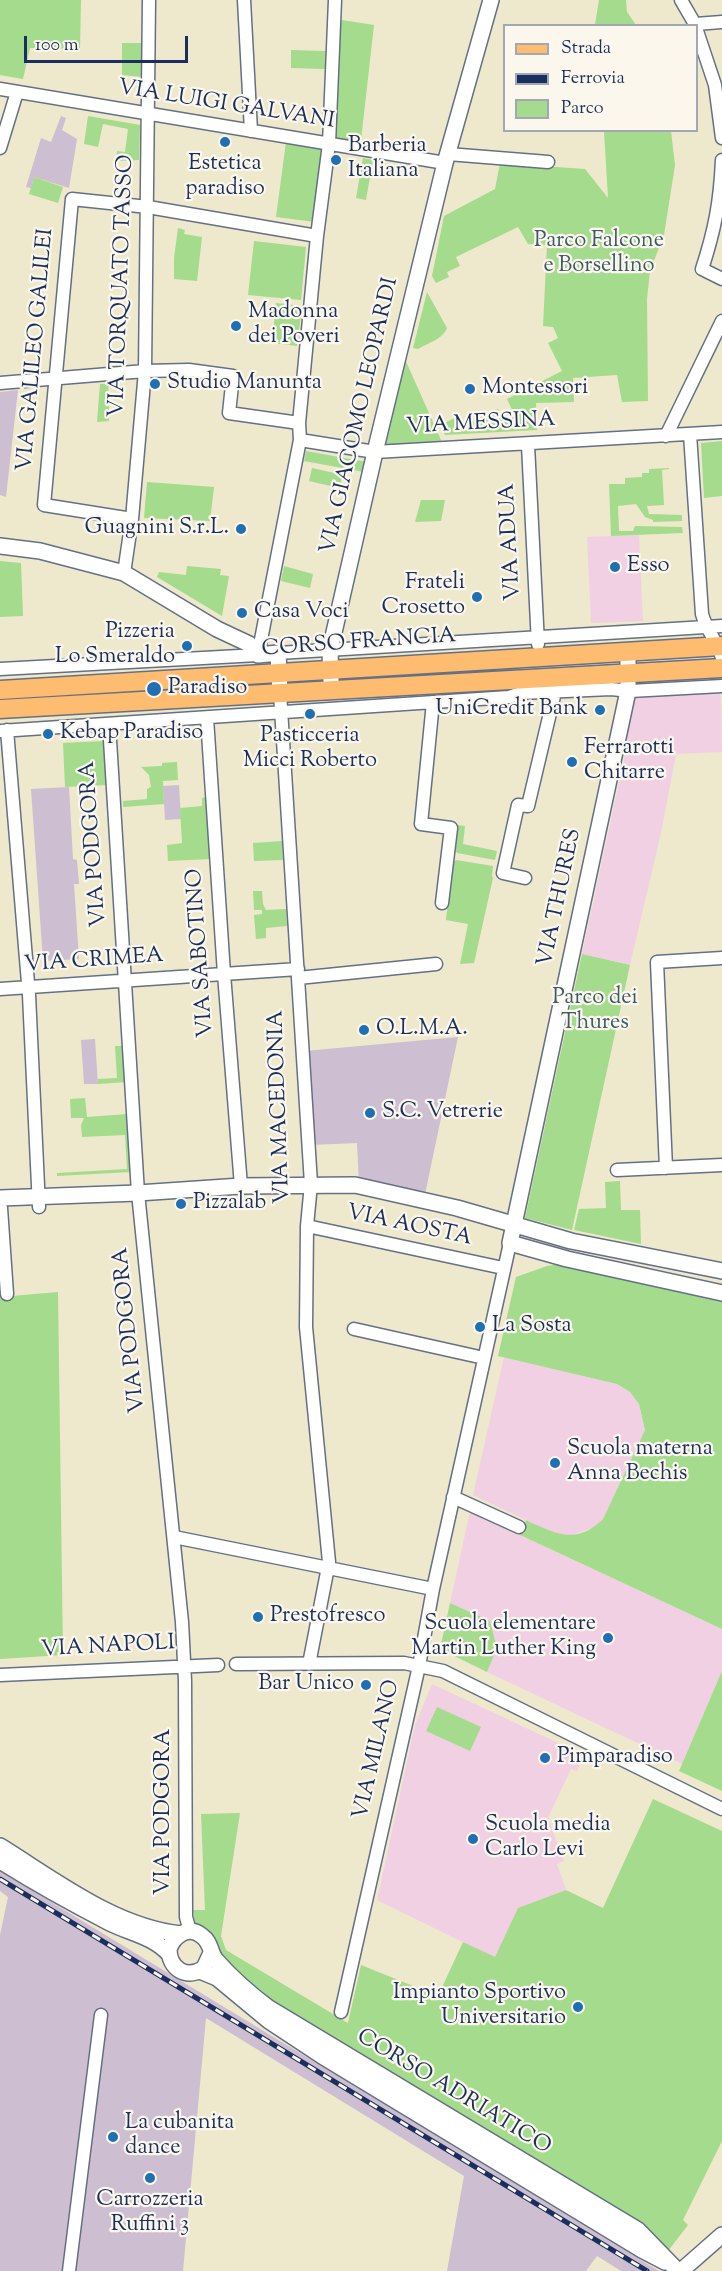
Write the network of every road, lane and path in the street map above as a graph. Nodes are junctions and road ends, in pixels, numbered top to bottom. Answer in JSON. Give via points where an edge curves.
{"nodes":[{"id":1,"x":149,"y":0,"type":"edge"},
{"id":2,"x":244,"y":0,"type":"edge"},
{"id":3,"x":335,"y":0,"type":"edge"},
{"id":4,"x":491,"y":0,"type":"edge"},
{"id":5,"x":681,"y":0,"type":"edge"},
{"id":6,"x":722,"y":22,"type":"edge"},
{"id":7,"x":695,"y":24,"type":"edge"},
{"id":8,"x":698,"y":26,"type":"edge"},
{"id":9,"x":698,"y":32,"type":"edge"},
{"id":10,"x":0,"y":89,"type":"edge"},
{"id":11,"x":17,"y":92,"type":"junction"},
{"id":12,"x":148,"y":114,"type":"junction"},
{"id":13,"x":251,"y":131,"type":"junction"},
{"id":14,"x":722,"y":138,"type":"edge"},
{"id":15,"x":329,"y":144,"type":"junction"},
{"id":16,"x":0,"y":148,"type":"edge"},
{"id":17,"x":446,"y":159,"type":"junction"},
{"id":18,"x":722,"y":160,"type":"edge"},
{"id":19,"x":548,"y":162,"type":"dead end"},
{"id":20,"x":148,"y":207,"type":"junction"},
{"id":21,"x":317,"y":236,"type":"junction"},
{"id":22,"x":722,"y":279,"type":"edge"},
{"id":23,"x":722,"y":321,"type":"edge"},
{"id":24,"x":145,"y":371,"type":"junction"},
{"id":25,"x":56,"y":379,"type":"junction"},
{"id":26,"x":0,"y":383,"type":"edge"},
{"id":27,"x":300,"y":423,"type":"junction"},
{"id":28,"x":722,"y":432,"type":"edge"},
{"id":29,"x":690,"y":434,"type":"junction"},
{"id":30,"x":666,"y":436,"type":"junction"},
{"id":31,"x":300,"y":440,"type":"junction"},
{"id":32,"x":528,"y":445,"type":"junction"},
{"id":33,"x":375,"y":452,"type":"junction"},
{"id":34,"x":132,"y":519,"type":"junction"},
{"id":35,"x":0,"y":546,"type":"edge"},
{"id":36,"x":124,"y":573,"type":"junction"},
{"id":37,"x":722,"y":626,"type":"edge"},
{"id":38,"x":707,"y":627,"type":"junction"},
{"id":39,"x":627,"y":632,"type":"junction"},
{"id":40,"x":538,"y":637,"type":"junction"},
{"id":41,"x":330,"y":650,"type":"junction"},
{"id":42,"x":628,"y":651,"type":"junction"},
{"id":43,"x":721,"y":652,"type":"edge"},
{"id":44,"x":278,"y":653,"type":"junction"},
{"id":45,"x":258,"y":655,"type":"junction"},
{"id":46,"x":539,"y":657,"type":"junction"},
{"id":47,"x":722,"y":668,"type":"edge"},
{"id":48,"x":0,"y":669,"type":"edge"},
{"id":49,"x":331,"y":670,"type":"junction"},
{"id":50,"x":629,"y":673,"type":"junction"},
{"id":51,"x":279,"y":674,"type":"junction"},
{"id":52,"x":722,"y":686,"type":"edge"},
{"id":53,"x":0,"y":690,"type":"edge"},
{"id":54,"x":332,"y":690,"type":"junction"},
{"id":55,"x":628,"y":691,"type":"junction"},
{"id":56,"x":555,"y":692,"type":"junction"},
{"id":57,"x":280,"y":693,"type":"junction"},
{"id":58,"x":433,"y":702,"type":"junction"},
{"id":59,"x":0,"y":709,"type":"edge"},
{"id":60,"x":332,"y":709,"type":"junction"},
{"id":61,"x":281,"y":713,"type":"junction"},
{"id":62,"x":207,"y":718,"type":"junction"},
{"id":63,"x":109,"y":724,"type":"junction"},
{"id":64,"x":3,"y":730,"type":"edge"},
{"id":65,"x":525,"y":878,"type":"dead end"},
{"id":66,"x":442,"y":903,"type":"dead end"},
{"id":67,"x":722,"y":958,"type":"edge"},
{"id":68,"x":436,"y":964,"type":"dead end"},
{"id":69,"x":298,"y":973,"type":"junction"},
{"id":70,"x":224,"y":974,"type":"junction"},
{"id":71,"x":125,"y":981,"type":"junction"},
{"id":72,"x":28,"y":987,"type":"junction"},
{"id":73,"x":0,"y":989,"type":"edge"},
{"id":74,"x":722,"y":1165,"type":"edge"},
{"id":75,"x":666,"y":1168,"type":"junction"},
{"id":76,"x":617,"y":1170,"type":"dead end"},
{"id":77,"x":311,"y":1184,"type":"junction"},
{"id":78,"x":241,"y":1186,"type":"junction"},
{"id":79,"x":138,"y":1193,"type":"junction"},
{"id":80,"x":38,"y":1202,"type":"junction"},
{"id":81,"x":0,"y":1205,"type":"edge"},
{"id":82,"x":514,"y":1224,"type":"junction"},
{"id":83,"x":307,"y":1226,"type":"junction"},
{"id":84,"x":510,"y":1243,"type":"junction"},
{"id":85,"x":503,"y":1268,"type":"junction"},
{"id":86,"x":722,"y":1271,"type":"edge"},
{"id":87,"x":722,"y":1293,"type":"edge"},
{"id":88,"x":7,"y":1294,"type":"dead end"},
{"id":89,"x":354,"y":1329,"type":"dead end"},
{"id":90,"x":484,"y":1358,"type":"junction"},
{"id":91,"x":453,"y":1497,"type":"junction"},
{"id":92,"x":519,"y":1527,"type":"dead end"},
{"id":93,"x":174,"y":1537,"type":"junction"},
{"id":94,"x":328,"y":1567,"type":"junction"},
{"id":95,"x":433,"y":1589,"type":"junction"},
{"id":96,"x":236,"y":1664,"type":"dead end"},
{"id":97,"x":309,"y":1664,"type":"junction"},
{"id":98,"x":185,"y":1665,"type":"junction"},
{"id":99,"x":218,"y":1665,"type":"dead end"},
{"id":100,"x":419,"y":1666,"type":"junction"},
{"id":101,"x":0,"y":1675,"type":"edge"},
{"id":102,"x":722,"y":1809,"type":"edge"},
{"id":103,"x":0,"y":1846,"type":"edge"},
{"id":104,"x":0,"y":1861,"type":"edge"},
{"id":105,"x":185,"y":1933,"type":"junction"},
{"id":106,"x":211,"y":1953,"type":"junction"},
{"id":107,"x":169,"y":1954,"type":"junction"},
{"id":108,"x":200,"y":1971,"type":"junction"},
{"id":109,"x":341,"y":2012,"type":"dead end"},
{"id":110,"x":101,"y":2015,"type":"dead end"},
{"id":111,"x":468,"y":2137,"type":"junction"},
{"id":112,"x":722,"y":2235,"type":"edge"},
{"id":113,"x":714,"y":2250,"type":"edge"},
{"id":114,"x":679,"y":2270,"type":"edge"},
{"id":115,"x":69,"y":2271,"type":"edge"},
{"id":116,"x":693,"y":2271,"type":"edge"}],
"edges":[{"from":1,"to":12,"type":"street","name":"VIA TORQUATO TASSO"},
{"from":2,"to":13,"type":"street"},
{"from":3,"to":15,"type":"street"},
{"from":4,"to":17,"type":"street","name":"VIA GIACOMO LEOPARDI"},
{"from":5,"to":7,"type":"street"},
{"from":6,"to":8,"type":"street"},
{"from":9,"to":14,"type":"street","via":[[715,85]]},
{"from":10,"to":11,"type":"street","name":"VIA LUIGI GALVANI"},
{"from":11,"to":12,"type":"street","name":"VIA LUIGI GALVANI"},
{"from":11,"to":16,"type":"street"},
{"from":12,"to":13,"type":"street","name":"VIA LUIGI GALVANI"},
{"from":12,"to":20,"type":"street","name":"VIA TORQUATO TASSO"},
{"from":13,"to":15,"type":"street","name":"VIA LUIGI GALVANI"},
{"from":15,"to":17,"type":"street","name":"VIA LUIGI GALVANI"},
{"from":15,"to":21,"type":"street"},
{"from":17,"to":19,"type":"street"},
{"from":17,"to":33,"type":"street","name":"VIA GIACOMO LEOPARDI"},
{"from":18,"to":22,"type":"street","via":[[720,200],[702,269]]},
{"from":20,"to":21,"type":"street"},
{"from":20,"to":24,"type":"street","name":"VIA TORQUATO TASSO"},
{"from":20,"to":25,"type":"street","name":"VIA GALILEO GALILEI","via":[[72,199]]},
{"from":21,"to":27,"type":"street"},
{"from":23,"to":30,"type":"street"},
{"from":24,"to":25,"type":"street"},
{"from":24,"to":27,"type":"street","via":[[189,370],[233,376],[229,413]]},
{"from":24,"to":34,"type":"street","name":"VIA TORQUATO TASSO"},
{"from":25,"to":26,"type":"street"},
{"from":25,"to":34,"type":"street","name":"VIA GALILEO GALILEI","via":[[44,505]]},
{"from":27,"to":31,"type":"street"},
{"from":28,"to":29,"type":"street","name":"VIA MESSINA"},
{"from":29,"to":30,"type":"street","name":"VIA MESSINA"},
{"from":29,"to":38,"type":"street","via":[[702,614]]},
{"from":30,"to":32,"type":"street","name":"VIA MESSINA"},
{"from":31,"to":33,"type":"street","name":"VIA MESSINA"},
{"from":31,"to":45,"type":"street"},
{"from":32,"to":33,"type":"street","name":"VIA MESSINA"},
{"from":32,"to":40,"type":"street","name":"VIA ADUA"},
{"from":33,"to":41,"type":"street","name":"VIA GIACOMO LEOPARDI"},
{"from":34,"to":36,"type":"street","name":"VIA TORQUATO TASSO"},
{"from":35,"to":36,"type":"street","via":[[40,551]]},
{"from":36,"to":45,"type":"street","via":[[249,644]]},
{"from":37,"to":38,"type":"street","name":"CORSO FRANCIA"},
{"from":38,"to":39,"type":"street","name":"CORSO FRANCIA"},
{"from":38,"to":43,"type":"street"},
{"from":39,"to":40,"type":"street","name":"CORSO FRANCIA"},
{"from":39,"to":42,"type":"street","name":"VIA THURES"},
{"from":40,"to":41,"type":"street","name":"CORSO FRANCIA"},
{"from":40,"to":46,"type":"street","name":"VIA ADUA"},
{"from":41,"to":44,"type":"street","name":"CORSO FRANCIA"},
{"from":41,"to":49,"type":"street","name":"VIA GIACOMO LEOPARDI"},
{"from":42,"to":43,"type":"main road","name":"CORSO FRANCIA"},
{"from":42,"to":46,"type":"main road","name":"CORSO FRANCIA"},
{"from":42,"to":50,"type":"street","name":"VIA THURES"},
{"from":44,"to":45,"type":"street","name":"CORSO FRANCIA"},
{"from":44,"to":51,"type":"street","name":"VIA MACEDONIA"},
{"from":45,"to":48,"type":"street","name":"CORSO FRANCIA"},
{"from":46,"to":49,"type":"main road","name":"CORSO FRANCIA"},
{"from":47,"to":50,"type":"main road","name":"CORSO FRANCIA"},
{"from":49,"to":51,"type":"main road","name":"CORSO FRANCIA"},
{"from":49,"to":54,"type":"street","name":"VIA GIACOMO LEOPARDI"},
{"from":50,"to":54,"type":"main road","name":"CORSO FRANCIA"},
{"from":50,"to":55,"type":"street","name":"VIA THURES"},
{"from":51,"to":53,"type":"main road","name":"CORSO FRANCIA"},
{"from":51,"to":57,"type":"street","name":"VIA MACEDONIA"},
{"from":52,"to":55,"type":"street"},
{"from":54,"to":57,"type":"main road","name":"CORSO FRANCIA"},
{"from":54,"to":60,"type":"street","name":"CORSO FRANCIA"},
{"from":55,"to":56,"type":"street"},
{"from":55,"to":82,"type":"street","name":"VIA THURES"},
{"from":56,"to":58,"type":"street"},
{"from":56,"to":65,"type":"street","via":[[528,806],[518,805],[503,873]]},
{"from":57,"to":59,"type":"main road","name":"CORSO FRANCIA"},
{"from":57,"to":61,"type":"street","name":"VIA MACEDONIA"},
{"from":58,"to":60,"type":"street"},
{"from":58,"to":66,"type":"street","via":[[421,824],[451,828]]},
{"from":60,"to":61,"type":"street"},
{"from":61,"to":62,"type":"street"},
{"from":61,"to":69,"type":"street","name":"VIA MACEDONIA"},
{"from":62,"to":63,"type":"street"},
{"from":62,"to":70,"type":"street","name":"VIA SABOTINO"},
{"from":63,"to":64,"type":"street"},
{"from":63,"to":71,"type":"street","name":"VIA PODGORA"},
{"from":64,"to":72,"type":"street"},
{"from":67,"to":75,"type":"street","via":[[657,962]]},
{"from":68,"to":69,"type":"street","name":"VIA CRIMEA"},
{"from":69,"to":70,"type":"street","name":"VIA CRIMEA"},
{"from":69,"to":77,"type":"street","name":"VIA MACEDONIA"},
{"from":70,"to":71,"type":"street","name":"VIA CRIMEA"},
{"from":70,"to":78,"type":"street","name":"VIA SABOTINO"},
{"from":71,"to":72,"type":"street","name":"VIA CRIMEA"},
{"from":71,"to":79,"type":"street","name":"VIA PODGORA"},
{"from":72,"to":73,"type":"street","name":"VIA CRIMEA"},
{"from":72,"to":80,"type":"street"},
{"from":74,"to":75,"type":"street"},
{"from":75,"to":76,"type":"street"},
{"from":77,"to":78,"type":"street"},
{"from":77,"to":82,"type":"street","via":[[356,1185]]},
{"from":77,"to":83,"type":"street","name":"VIA MACEDONIA"},
{"from":78,"to":79,"type":"street"},
{"from":79,"to":80,"type":"street","via":[[128,1203]]},
{"from":79,"to":93,"type":"street","name":"VIA PODGORA"},
{"from":80,"to":81,"type":"street"},
{"from":81,"to":88,"type":"street"},
{"from":82,"to":84,"type":"street","name":"VIA THURES"},
{"from":82,"to":86,"type":"street","via":[[571,1241]]},
{"from":83,"to":85,"type":"street","name":"VIA AOSTA"},
{"from":83,"to":94,"type":"street","name":"VIA MACEDONIA","via":[[306,1327]]},
{"from":84,"to":85,"type":"street","name":"VIA MILANO"},
{"from":84,"to":87,"type":"street"},
{"from":85,"to":90,"type":"street","name":"VIA MILANO"},
{"from":89,"to":90,"type":"street"},
{"from":90,"to":91,"type":"street","name":"VIA MILANO"},
{"from":91,"to":92,"type":"street"},
{"from":91,"to":95,"type":"street","name":"VIA MILANO"},
{"from":93,"to":94,"type":"street"},
{"from":93,"to":98,"type":"street","name":"VIA PODGORA"},
{"from":94,"to":95,"type":"street"},
{"from":94,"to":97,"type":"street","name":"VIA MACEDONIA"},
{"from":95,"to":100,"type":"street","name":"VIA MILANO"},
{"from":96,"to":97,"type":"street"},
{"from":97,"to":100,"type":"street"},
{"from":98,"to":99,"type":"street","name":"VIA NAPOLI"},
{"from":98,"to":101,"type":"street","name":"VIA NAPOLI"},
{"from":98,"to":105,"type":"street","name":"VIA PODGORA"},
{"from":100,"to":102,"type":"street","via":[[443,1671]]},
{"from":100,"to":109,"type":"street","name":"VIA MILANO"},
{"from":103,"to":105,"type":"street","via":[[111,1912],[150,1928]]},
{"from":104,"to":107,"type":"street","name":"CORSO ADRIATICO","via":[[68,1902],[152,1940]]},
{"from":105,"to":106,"type":"street","name":"CORSO ADRIATICO","via":[[204,1937]]},
{"from":105,"to":107,"type":"street","via":[[171,1942]]},
{"from":106,"to":108,"type":"street"},
{"from":106,"to":111,"type":"street","name":"CORSO ADRIATICO","via":[[269,2008]]},
{"from":107,"to":108,"type":"street","name":"CORSO ADRIATICO","via":[[172,1964],[181,1972]]},
{"from":108,"to":111,"type":"street","name":"CORSO ADRIATICO","via":[[217,1978],[269,2021]]},
{"from":110,"to":115,"type":"street"},
{"from":111,"to":114,"type":"street","name":"CORSO ADRIATICO"},
{"from":112,"to":113,"type":"street"},
{"from":113,"to":114,"type":"street"},
{"from":113,"to":116,"type":"street"}]}
